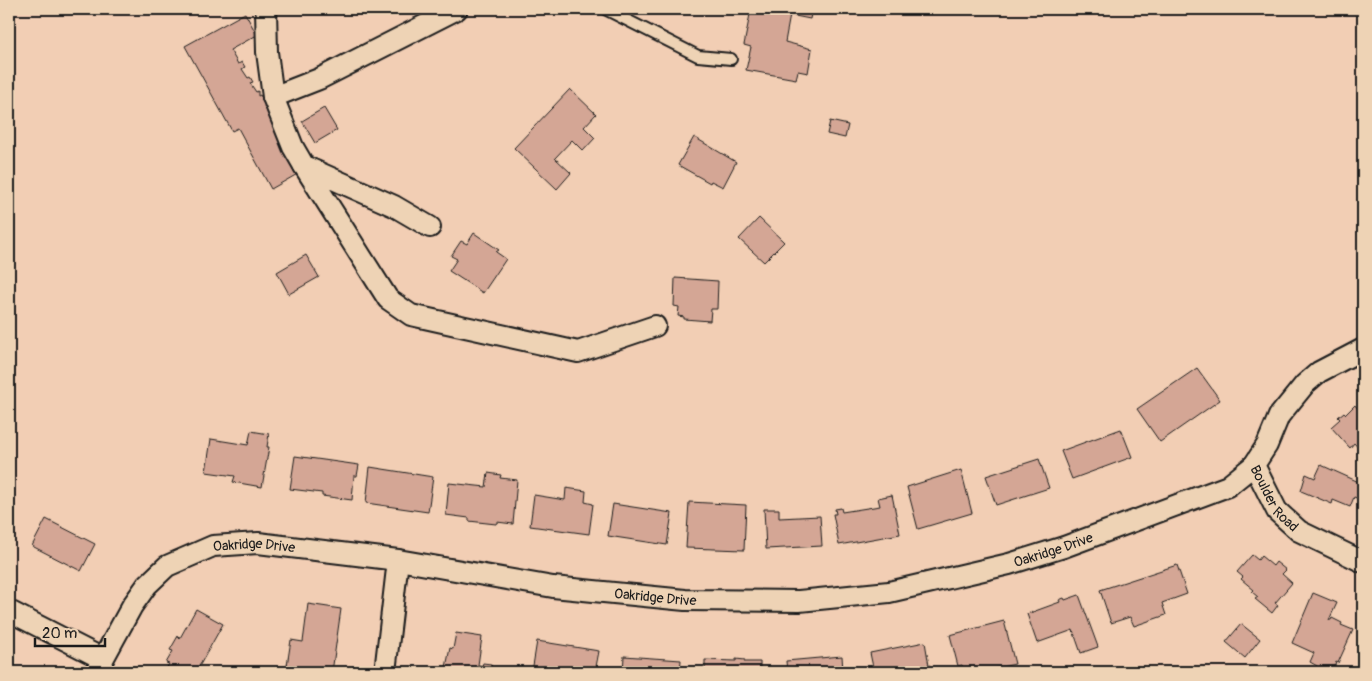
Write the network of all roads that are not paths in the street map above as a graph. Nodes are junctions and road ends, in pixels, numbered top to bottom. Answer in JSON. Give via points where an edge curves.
{"nodes":[{"id":1,"x":266,"y":9,"type":"edge"},
{"id":2,"x":457,"y":9,"type":"edge"},
{"id":3,"x":605,"y":9,"type":"edge"},
{"id":4,"x":730,"y":59,"type":"dead end"},
{"id":5,"x":273,"y":97,"type":"junction"},
{"id":6,"x":304,"y":166,"type":"junction"},
{"id":7,"x":430,"y":227,"type":"dead end"},
{"id":8,"x":655,"y":326,"type":"dead end"},
{"id":9,"x":1363,"y":349,"type":"edge"},
{"id":10,"x":1254,"y":465,"type":"junction"},
{"id":11,"x":398,"y":560,"type":"junction"},
{"id":12,"x":1363,"y":562,"type":"edge"},
{"id":13,"x":9,"y":611,"type":"edge"},
{"id":14,"x":100,"y":666,"type":"edge"},
{"id":15,"x":385,"y":672,"type":"edge"}],
"edges":[{"from":1,"to":5,"type":"street"},
{"from":2,"to":5,"type":"street","via":[[319,79]]},
{"from":3,"to":4,"type":"lane","via":[[698,56]]},
{"from":5,"to":6,"type":"street"},
{"from":6,"to":7,"type":"street","via":[[394,206]]},
{"from":6,"to":8,"type":"street","via":[[388,299],[410,315],[578,352]]},
{"from":9,"to":10,"type":"street","name":"Boulder Road","via":[[1319,372],[1306,384],[1279,416],[1267,446]]},
{"from":10,"to":11,"type":"street","name":"Oakridge Drive","via":[[1228,486],[1009,564],[889,592],[799,602],[685,600],[553,587]]},
{"from":10,"to":12,"type":"street","name":"Boulder Road","via":[[1277,511],[1300,531]]},
{"from":11,"to":14,"type":"street","name":"Oakridge Drive","via":[[258,543],[213,546],[167,566],[147,585]]},
{"from":11,"to":15,"type":"street"},
{"from":13,"to":14,"type":"street"}]}
